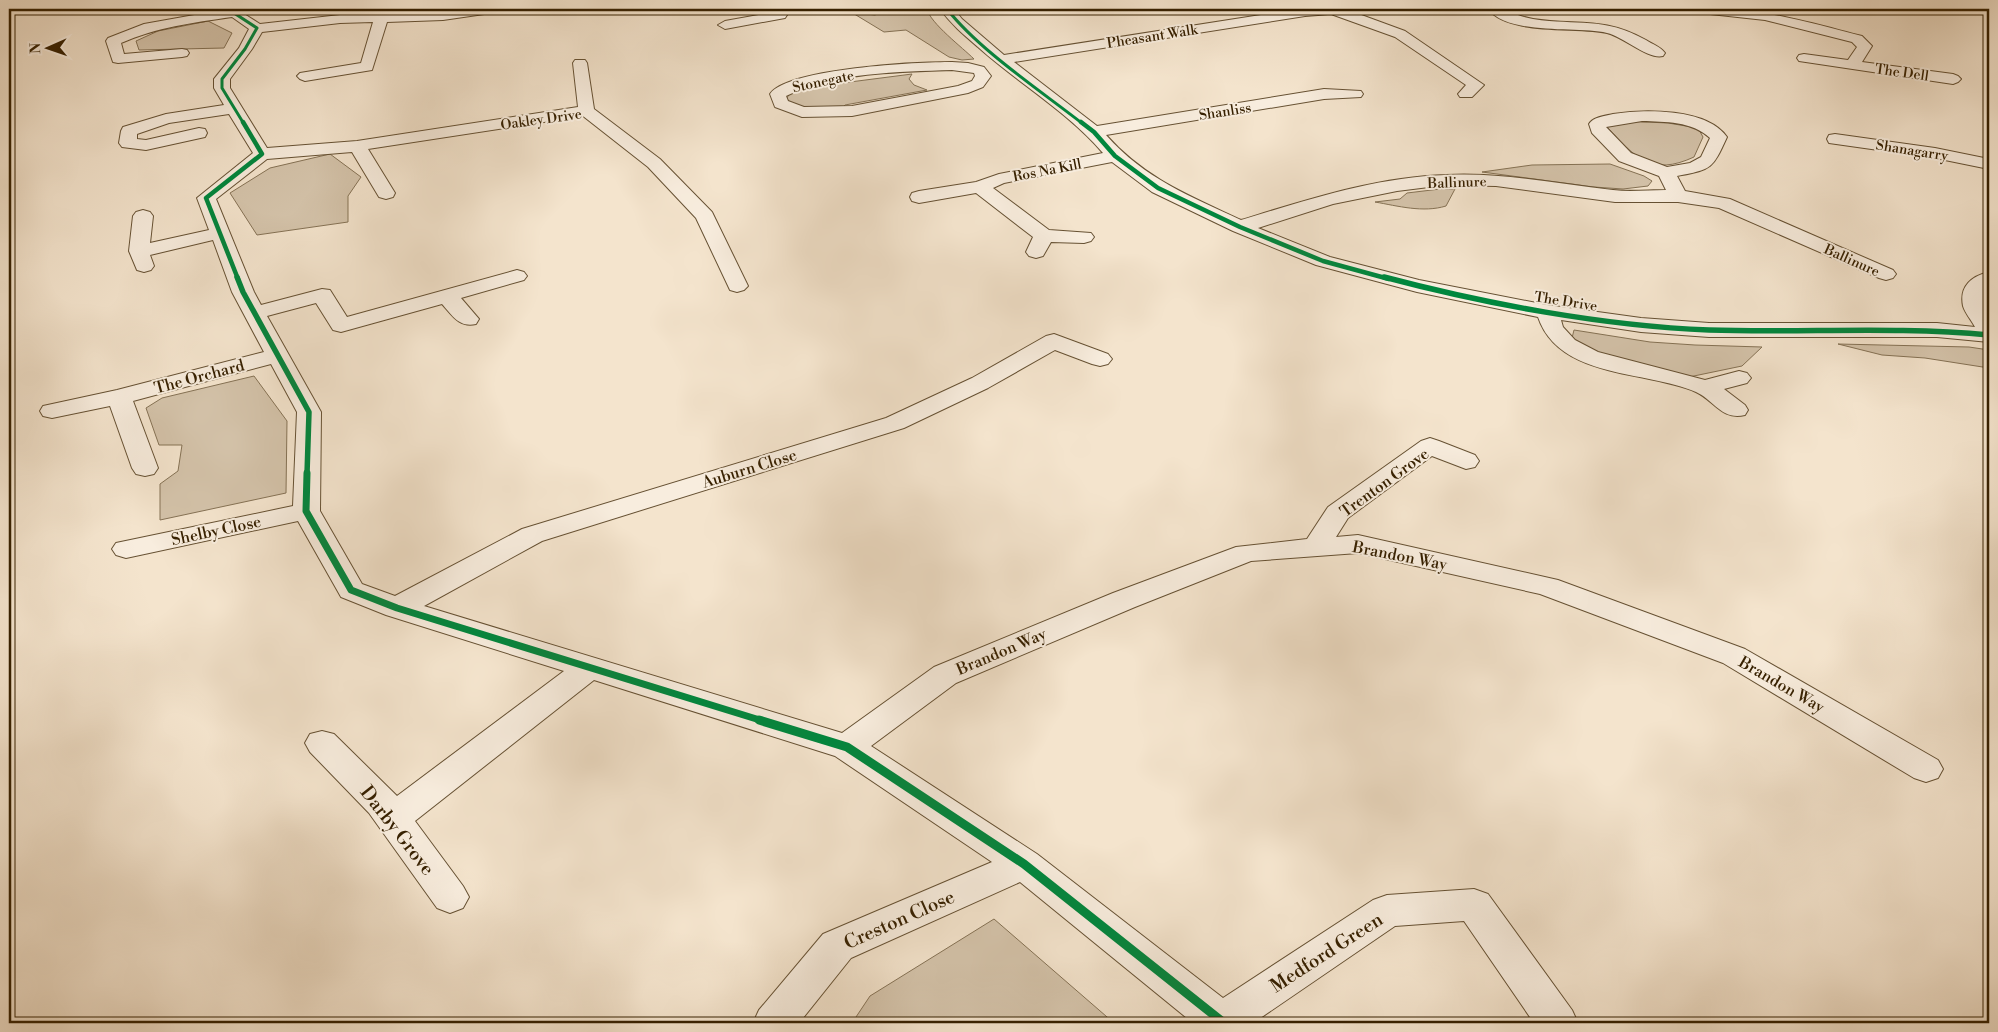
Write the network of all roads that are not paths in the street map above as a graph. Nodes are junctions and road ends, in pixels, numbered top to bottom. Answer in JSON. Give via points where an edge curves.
{"nodes":[{"id":1,"x":491,"y":9,"type":"edge"},
{"id":2,"x":732,"y":9,"type":"edge"},
{"id":3,"x":947,"y":9,"type":"edge"},
{"id":4,"x":1495,"y":9,"type":"edge"},
{"id":5,"x":1701,"y":9,"type":"edge"},
{"id":6,"x":1336,"y":10,"type":"edge"},
{"id":7,"x":1731,"y":10,"type":"edge"},
{"id":8,"x":234,"y":11,"type":"edge"},
{"id":9,"x":780,"y":15,"type":"dead end"},
{"id":10,"x":381,"y":18,"type":"junction"},
{"id":11,"x":747,"y":22,"type":"junction"},
{"id":12,"x":725,"y":25,"type":"dead end"},
{"id":13,"x":257,"y":28,"type":"junction"},
{"id":14,"x":182,"y":53,"type":"dead end"},
{"id":15,"x":1658,"y":53,"type":"dead end"},
{"id":16,"x":1804,"y":58,"type":"dead end"},
{"id":17,"x":580,"y":63,"type":"dead end"},
{"id":18,"x":1005,"y":63,"type":"junction"},
{"id":19,"x":1852,"y":65,"type":"junction"},
{"id":20,"x":979,"y":70,"type":"junction"},
{"id":21,"x":305,"y":76,"type":"dead end"},
{"id":22,"x":1953,"y":79,"type":"dead end"},
{"id":23,"x":1355,"y":94,"type":"dead end"},
{"id":24,"x":1466,"y":94,"type":"dead end"},
{"id":25,"x":234,"y":108,"type":"junction"},
{"id":26,"x":586,"y":111,"type":"junction"},
{"id":27,"x":1094,"y":132,"type":"junction"},
{"id":28,"x":199,"y":133,"type":"dead end"},
{"id":29,"x":1835,"y":139,"type":"dead end"},
{"id":30,"x":357,"y":146,"type":"junction"},
{"id":31,"x":262,"y":154,"type":"junction"},
{"id":32,"x":1115,"y":156,"type":"junction"},
{"id":33,"x":1989,"y":164,"type":"edge"},
{"id":34,"x":1666,"y":173,"type":"junction"},
{"id":35,"x":980,"y":187,"type":"junction"},
{"id":36,"x":386,"y":193,"type":"dead end"},
{"id":37,"x":1678,"y":196,"type":"junction"},
{"id":38,"x":919,"y":198,"type":"dead end"},
{"id":39,"x":143,"y":216,"type":"dead end"},
{"id":40,"x":1240,"y":227,"type":"junction"},
{"id":41,"x":220,"y":233,"type":"junction"},
{"id":42,"x":1084,"y":237,"type":"dead end"},
{"id":43,"x":1886,"y":274,"type":"dead end"},
{"id":44,"x":517,"y":276,"type":"dead end"},
{"id":45,"x":1989,"y":278,"type":"edge"},
{"id":46,"x":738,"y":286,"type":"dead end"},
{"id":47,"x":447,"y":296,"type":"junction"},
{"id":48,"x":1548,"y":312,"type":"junction"},
{"id":49,"x":255,"y":313,"type":"junction"},
{"id":50,"x":468,"y":319,"type":"dead end"},
{"id":51,"x":1989,"y":332,"type":"edge"},
{"id":52,"x":1989,"y":335,"type":"edge"},
{"id":53,"x":278,"y":355,"type":"junction"},
{"id":54,"x":1100,"y":359,"type":"dead end"},
{"id":55,"x":1738,"y":378,"type":"dead end"},
{"id":56,"x":1705,"y":387,"type":"junction"},
{"id":57,"x":119,"y":397,"type":"junction"},
{"id":58,"x":1736,"y":410,"type":"dead end"},
{"id":59,"x":52,"y":411,"type":"dead end"},
{"id":60,"x":1466,"y":461,"type":"dead end"},
{"id":61,"x":145,"y":468,"type":"dead end"},
{"id":62,"x":306,"y":510,"type":"junction"},
{"id":63,"x":1316,"y":547,"type":"junction"},
{"id":64,"x":126,"y":549,"type":"dead end"},
{"id":65,"x":397,"y":608,"type":"junction"},
{"id":66,"x":589,"y":668,"type":"junction"},
{"id":67,"x":322,"y":743,"type":"dead end"},
{"id":68,"x":847,"y":747,"type":"junction"},
{"id":69,"x":1926,"y":769,"type":"dead end"},
{"id":70,"x":393,"y":818,"type":"junction"},
{"id":71,"x":1024,"y":864,"type":"junction"},
{"id":72,"x":450,"y":897,"type":"dead end"},
{"id":73,"x":1223,"y":1022,"type":"edge"},
{"id":74,"x":774,"y":1023,"type":"edge"},
{"id":75,"x":1557,"y":1023,"type":"edge"}],
"edges":[{"from":1,"to":10,"type":"street","via":[[443,16]]},
{"from":2,"to":11,"type":"street"},
{"from":3,"to":18,"type":"street","name":"The Drive","via":[[957,22]]},
{"from":4,"to":15,"type":"street","via":[[1538,24],[1612,30]]},
{"from":5,"to":7,"type":"street","name":"The Dell"},
{"from":6,"to":18,"type":"street","name":"Pheasant Walk","via":[[1305,12]]},
{"from":6,"to":24,"type":"street","name":"Pheasant Walk","via":[[1400,34],[1476,85]]},
{"from":7,"to":19,"type":"street","name":"The Dell","via":[[1857,39],[1866,46]]},
{"from":8,"to":13,"type":"street"},
{"from":8,"to":14,"type":"street","via":[[144,28],[113,42],[118,59]]},
{"from":9,"to":11,"type":"street"},
{"from":10,"to":13,"type":"street"},
{"from":10,"to":21,"type":"street","via":[[367,67]]},
{"from":11,"to":12,"type":"street"},
{"from":13,"to":25,"type":"street","via":[[222,79],[222,88]]},
{"from":16,"to":19,"type":"street","name":"The Dell"},
{"from":17,"to":26,"type":"street"},
{"from":18,"to":20,"type":"street","name":"Stonegate"},
{"from":18,"to":27,"type":"street","name":"The Drive"},
{"from":19,"to":22,"type":"street","name":"The Dell"},
{"from":20,"to":20,"type":"street","name":"Stonegate","via":[[983,76],[978,84],[962,90],[852,111],[802,112],[781,104],[778,94],[790,86],[856,73],[929,67]]},
{"from":23,"to":27,"type":"street","name":"Shanliss","via":[[1324,94]]},
{"from":25,"to":28,"type":"street","via":[[166,119],[129,131],[128,143],[146,145]]},
{"from":25,"to":31,"type":"street"},
{"from":26,"to":30,"type":"street","name":"Oakley Drive"},
{"from":26,"to":46,"type":"street","name":"Oakley Drive","via":[[654,163],[705,216]]},
{"from":27,"to":32,"type":"street","name":"The Drive"},
{"from":29,"to":33,"type":"street","name":"Shanagarry"},
{"from":30,"to":31,"type":"street","name":"Oakley Drive"},
{"from":30,"to":36,"type":"street"},
{"from":31,"to":41,"type":"street","via":[[206,198]]},
{"from":32,"to":35,"type":"street","name":"Ros Na Kill","via":[[998,179]]},
{"from":32,"to":40,"type":"street","name":"The Drive","via":[[1158,188]]},
{"from":34,"to":34,"type":"street","via":[[1625,157],[1597,124],[1617,118],[1669,118],[1698,122],[1714,130],[1719,137],[1708,160],[1695,167]]},
{"from":34,"to":37,"type":"street"},
{"from":35,"to":38,"type":"street","name":"Ros Na Kill"},
{"from":35,"to":42,"type":"street","name":"Ros Na Kill","via":[[1040,244]]},
{"from":37,"to":40,"type":"street","name":"Ballinure","via":[[1615,196],[1496,181],[1445,180],[1329,200]]},
{"from":37,"to":43,"type":"street","name":"Ballinure","via":[[1723,203]]},
{"from":39,"to":41,"type":"street","via":[[142,259]]},
{"from":40,"to":48,"type":"street","name":"The Drive","via":[[1323,261],[1417,286]]},
{"from":41,"to":49,"type":"street","via":[[243,292]]},
{"from":44,"to":47,"type":"street"},
{"from":45,"to":51,"type":"street","via":[[1975,286],[1974,306]]},
{"from":47,"to":49,"type":"street","via":[[342,325],[322,295]]},
{"from":47,"to":50,"type":"street"},
{"from":48,"to":52,"type":"street","name":"The Drive","via":[[1641,325],[1709,330],[1937,330]]},
{"from":48,"to":56,"type":"street","name":"The Drive","via":[[1553,329],[1568,345],[1590,357]]},
{"from":49,"to":53,"type":"street"},
{"from":53,"to":57,"type":"street","name":"The Orchard"},
{"from":53,"to":62,"type":"street","via":[[309,412]]},
{"from":54,"to":65,"type":"street","name":"Auburn Close","via":[[1054,341],[980,383],[895,423],[532,535]]},
{"from":55,"to":56,"type":"street","name":"The Drive"},
{"from":56,"to":58,"type":"street","name":"The Drive"},
{"from":57,"to":59,"type":"street","name":"The Orchard"},
{"from":57,"to":61,"type":"street"},
{"from":60,"to":63,"type":"street","name":"Trenton Grove","via":[[1430,446],[1338,514]]},
{"from":62,"to":64,"type":"street","name":"Shelby Close"},
{"from":62,"to":65,"type":"street","via":[[351,590]]},
{"from":63,"to":68,"type":"street","name":"Brandon Way","via":[[1246,553],[945,674]]},
{"from":63,"to":69,"type":"street","name":"Brandon Way","via":[[1358,544],[1548,587],[1734,656]]},
{"from":65,"to":66,"type":"street"},
{"from":66,"to":68,"type":"street"},
{"from":66,"to":70,"type":"street"},
{"from":67,"to":70,"type":"street","name":"Darby Grove"},
{"from":68,"to":71,"type":"street"},
{"from":70,"to":72,"type":"street","name":"Darby Grove"},
{"from":71,"to":73,"type":"street"},
{"from":71,"to":74,"type":"street","name":"Creston Close","via":[[836,946]]},
{"from":73,"to":75,"type":"street","name":"Medford Green","via":[[1387,912],[1474,905]]}]}
